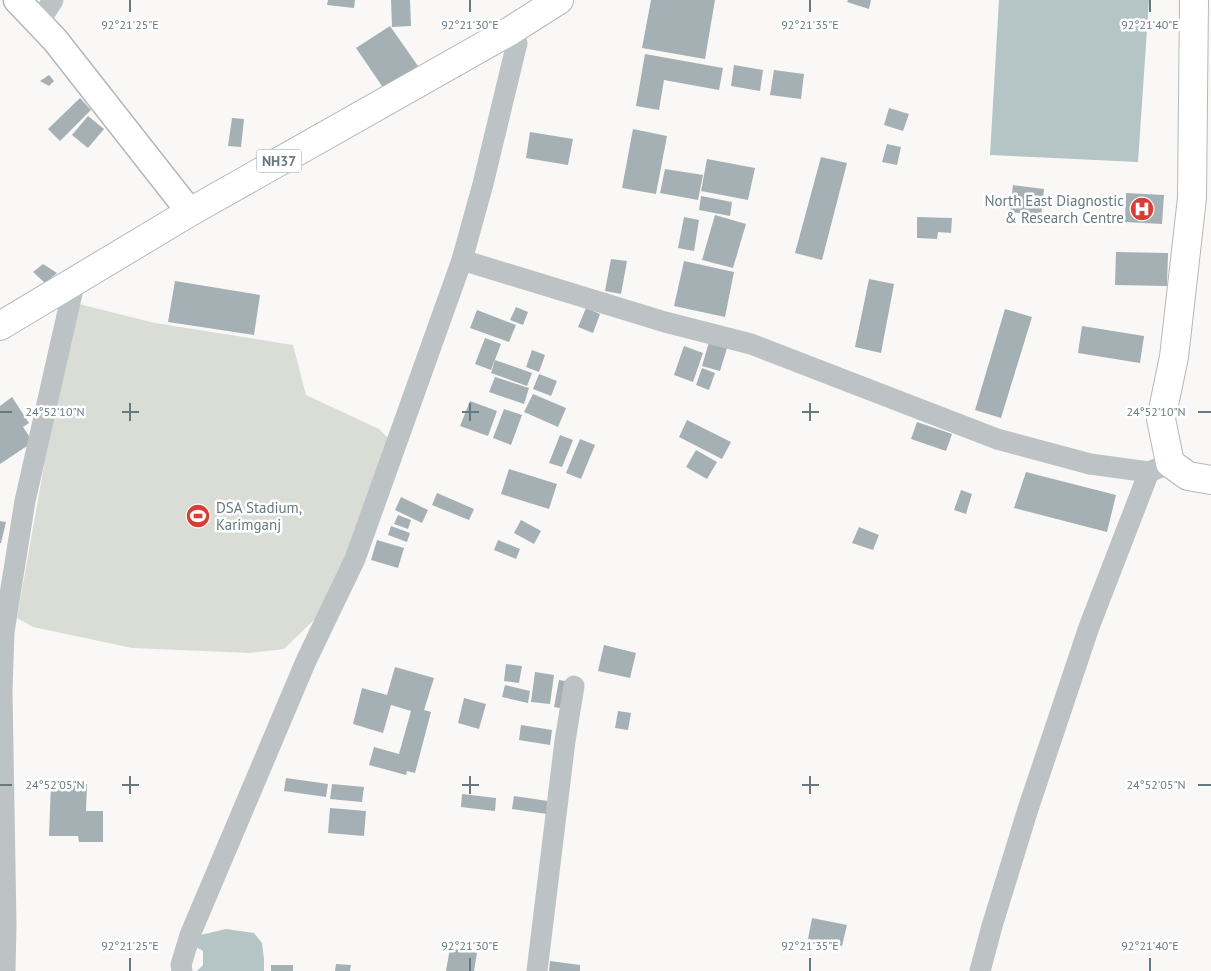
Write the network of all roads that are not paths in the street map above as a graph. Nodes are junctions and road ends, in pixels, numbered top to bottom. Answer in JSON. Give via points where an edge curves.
{"nodes":[{"id":1,"x":18,"y":0,"type":"edge"},
{"id":2,"x":53,"y":0,"type":"edge"},
{"id":3,"x":559,"y":0,"type":"edge"},
{"id":4,"x":1194,"y":0,"type":"edge"},
{"id":5,"x":39,"y":22,"type":"junction"},
{"id":6,"x":510,"y":31,"type":"junction"},
{"id":7,"x":190,"y":212,"type":"junction"},
{"id":8,"x":462,"y":260,"type":"junction"},
{"id":9,"x":75,"y":280,"type":"junction"},
{"id":10,"x":0,"y":326,"type":"edge"},
{"id":11,"x":1160,"y":468,"type":"junction"},
{"id":12,"x":1211,"y":480,"type":"edge"},
{"id":13,"x":2,"y":632,"type":"edge"},
{"id":14,"x":574,"y":686,"type":"dead end"},
{"id":15,"x":5,"y":971,"type":"edge"},
{"id":16,"x":182,"y":971,"type":"edge"},
{"id":17,"x":536,"y":971,"type":"edge"},
{"id":18,"x":980,"y":971,"type":"edge"}],
"edges":[{"from":1,"to":5,"type":"main road"},
{"from":2,"to":5,"type":"street"},
{"from":3,"to":6,"type":"highway","number":"NH37"},
{"from":4,"to":11,"type":"highway","via":[[1192,198],[1174,357],[1161,419]]},
{"from":5,"to":7,"type":"main road"},
{"from":6,"to":7,"type":"highway","number":"NH37"},
{"from":6,"to":8,"type":"street","via":[[517,43]]},
{"from":7,"to":9,"type":"highway","number":"NH37"},
{"from":8,"to":11,"type":"street","via":[[665,322],[751,344],[997,438],[1090,464]]},
{"from":8,"to":16,"type":"street","via":[[356,559],[306,662],[190,935]]},
{"from":9,"to":10,"type":"highway","number":"NH37"},
{"from":9,"to":13,"type":"street","via":[[25,501]]},
{"from":11,"to":12,"type":"highway"},
{"from":11,"to":18,"type":"street","via":[[1086,636],[1028,809]]},
{"from":13,"to":15,"type":"street"},
{"from":14,"to":17,"type":"street"}]}
